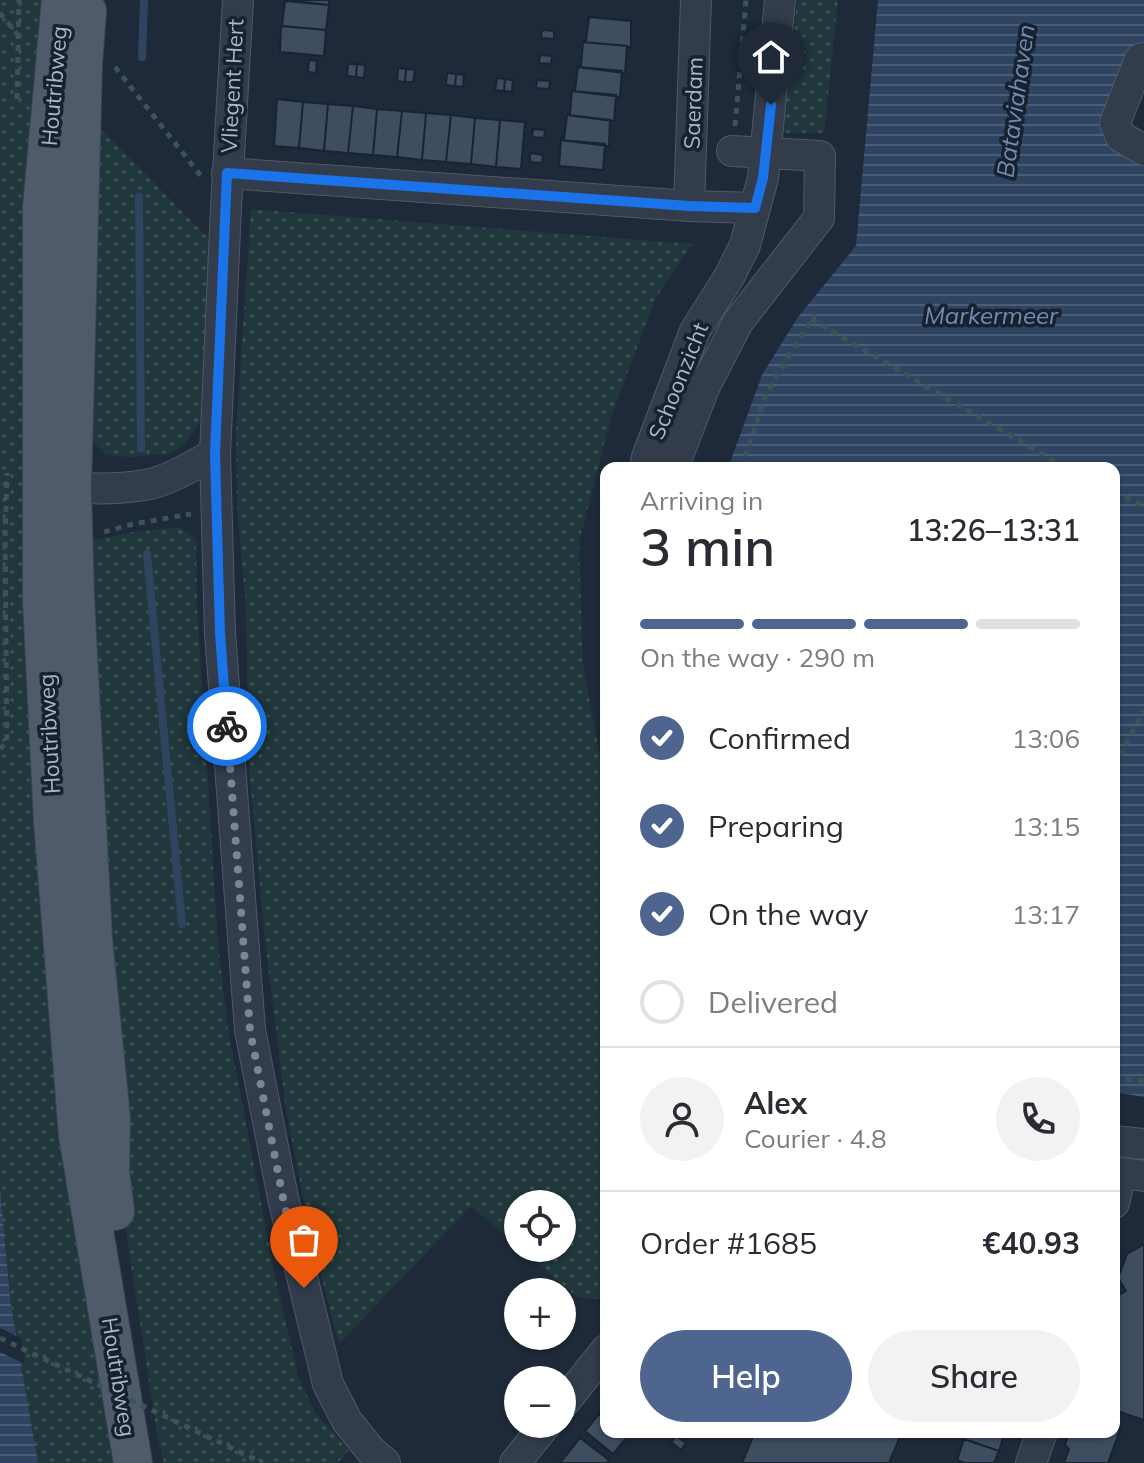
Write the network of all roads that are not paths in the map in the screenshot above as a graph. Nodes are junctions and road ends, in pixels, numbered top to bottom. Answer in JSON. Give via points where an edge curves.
{"nodes":[{"id":1,"x":61,"y":0,"type":"edge"},
{"id":2,"x":87,"y":0,"type":"edge"},
{"id":3,"x":238,"y":0,"type":"edge"},
{"id":4,"x":696,"y":0,"type":"edge"},
{"id":5,"x":780,"y":0,"type":"edge"},
{"id":6,"x":1144,"y":58,"type":"edge"},
{"id":7,"x":1144,"y":150,"type":"edge"},
{"id":8,"x":732,"y":151,"type":"dead end"},
{"id":9,"x":766,"y":153,"type":"junction"},
{"id":10,"x":227,"y":173,"type":"junction"},
{"id":11,"x":689,"y":206,"type":"junction"},
{"id":12,"x":755,"y":208,"type":"junction"},
{"id":13,"x":215,"y":454,"type":"junction"},
{"id":14,"x":646,"y":462,"type":"edge"},
{"id":15,"x":675,"y":462,"type":"edge"},
{"id":16,"x":57,"y":486,"type":"junction"},
{"id":17,"x":58,"y":537,"type":"junction"},
{"id":18,"x":1120,"y":1142,"type":"edge"},
{"id":19,"x":1144,"y":1144,"type":"edge"},
{"id":20,"x":600,"y":1358,"type":"edge"},
{"id":21,"x":576,"y":1388,"type":"edge"},
{"id":22,"x":535,"y":1438,"type":"edge"},
{"id":23,"x":1040,"y":1438,"type":"edge"},
{"id":24,"x":133,"y":1463,"type":"edge"},
{"id":25,"x":155,"y":1463,"type":"edge"},
{"id":26,"x":385,"y":1463,"type":"edge"},
{"id":27,"x":515,"y":1463,"type":"edge"},
{"id":28,"x":1031,"y":1463,"type":"edge"}],
"edges":[{"from":1,"to":16,"type":"main road","name":"Houtribweg","via":[[42,208]]},
{"from":2,"to":16,"type":"main road","name":"Houtribweg"},
{"from":3,"to":10,"type":"street","name":"Vliegent Hert"},
{"from":4,"to":11,"type":"street","name":"Saerdam"},
{"from":5,"to":9,"type":"street","name":"Schoonzicht"},
{"from":6,"to":7,"type":"street","via":[[1115,123],[1121,137]]},
{"from":8,"to":9,"type":"street"},
{"from":9,"to":12,"type":"street","name":"Schoonzicht"},
{"from":9,"to":15,"type":"street","via":[[820,156],[819,218],[738,322],[704,388]]},
{"from":10,"to":11,"type":"street"},
{"from":10,"to":13,"type":"street","name":"Vliegent Hert"},
{"from":11,"to":12,"type":"street"},
{"from":12,"to":14,"type":"street","name":"Schoonzicht","via":[[745,245],[695,331]]},
{"from":13,"to":16,"type":"street","via":[[147,484]]},
{"from":13,"to":26,"type":"street","name":"Vliegent Hert","via":[[220,633],[250,1030],[328,1384],[347,1421]]},
{"from":16,"to":17,"type":"main road","name":"Houtribweg"},
{"from":17,"to":24,"type":"main road","name":"Houtribweg","via":[[42,600],[78,1135]]},
{"from":17,"to":25,"type":"main road","name":"Houtribweg","via":[[75,598],[93,939],[111,1118],[110,1172]]},
{"from":18,"to":19,"type":"street"},
{"from":20,"to":21,"type":"street"},
{"from":22,"to":27,"type":"street"},
{"from":23,"to":28,"type":"street"}]}
